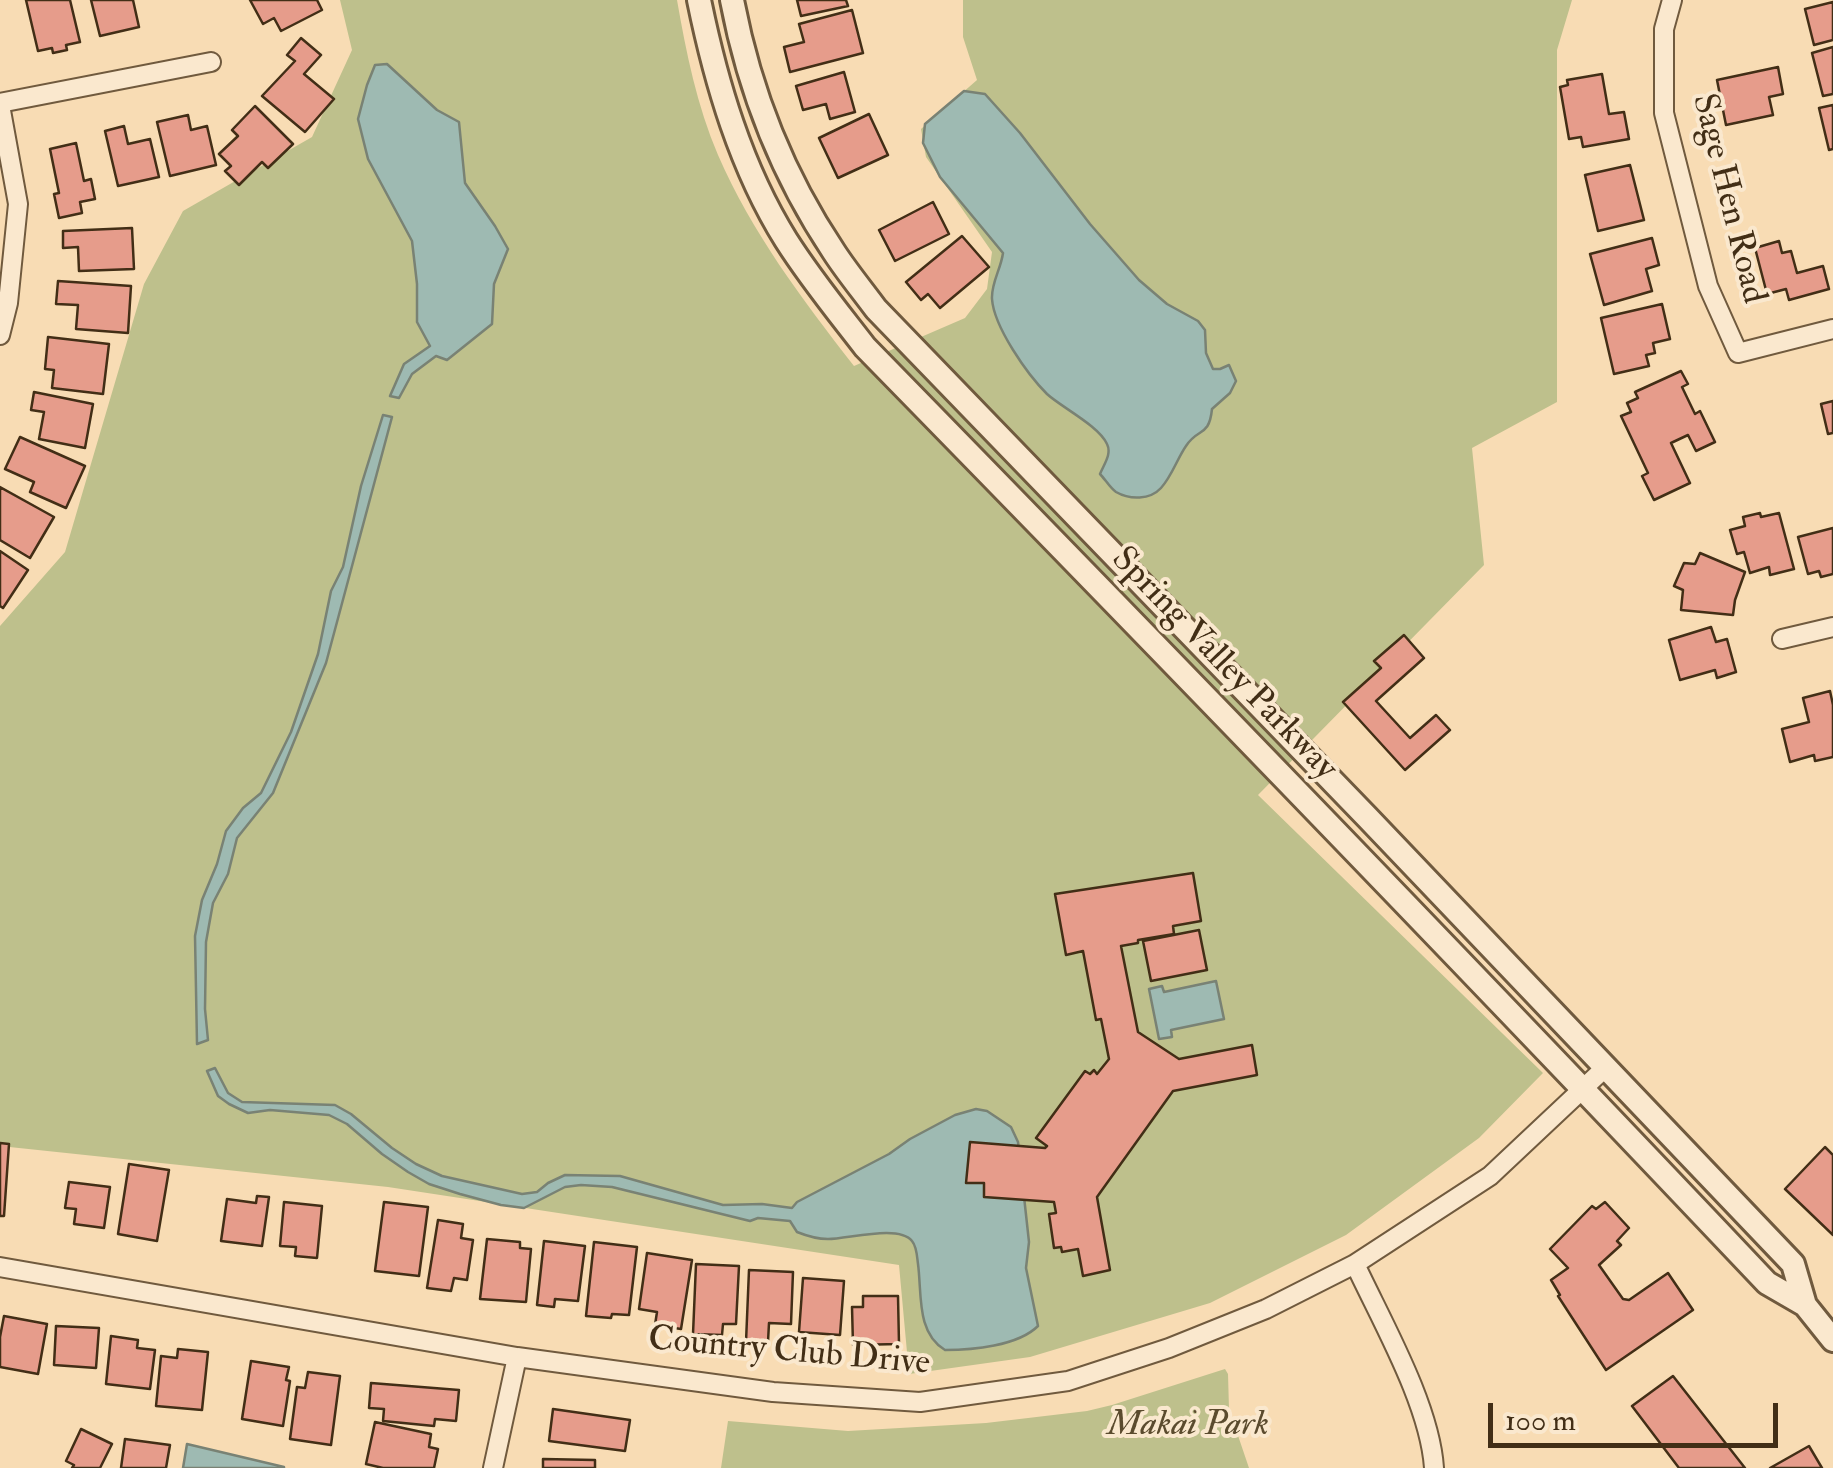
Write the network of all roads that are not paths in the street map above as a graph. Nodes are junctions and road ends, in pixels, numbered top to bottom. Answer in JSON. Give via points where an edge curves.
{"nodes":[{"id":1,"x":699,"y":0,"type":"edge"},
{"id":2,"x":732,"y":0,"type":"edge"},
{"id":3,"x":1672,"y":0,"type":"edge"},
{"id":4,"x":210,"y":62,"type":"dead end"},
{"id":5,"x":0,"y":104,"type":"edge"},
{"id":6,"x":1833,"y":330,"type":"edge"},
{"id":7,"x":0,"y":336,"type":"edge"},
{"id":8,"x":1833,"y":627,"type":"edge"},
{"id":9,"x":1782,"y":639,"type":"dead end"},
{"id":10,"x":1606,"y":1066,"type":"junction"},
{"id":11,"x":1583,"y":1088,"type":"junction"},
{"id":12,"x":1355,"y":1264,"type":"junction"},
{"id":13,"x":0,"y":1267,"type":"edge"},
{"id":14,"x":1805,"y":1306,"type":"junction"},
{"id":15,"x":1833,"y":1340,"type":"edge"},
{"id":16,"x":517,"y":1357,"type":"junction"},
{"id":17,"x":493,"y":1468,"type":"edge"},
{"id":18,"x":1434,"y":1468,"type":"edge"}],
"edges":[{"from":1,"to":11,"type":"street","name":"Spring Valley Parkway","via":[[727,112],[751,172],[785,238],[865,347]]},
{"from":2,"to":10,"type":"street","name":"Spring Valley Parkway","via":[[751,82],[777,147],[800,196],[876,309]]},
{"from":3,"to":6,"type":"street","name":"Sage Hen Road","via":[[1664,29],[1664,113],[1708,286],[1738,353]]},
{"from":4,"to":5,"type":"street"},
{"from":5,"to":7,"type":"street","via":[[18,204]]},
{"from":8,"to":9,"type":"street"},
{"from":10,"to":11,"type":"street","name":"Country Club Drive"},
{"from":10,"to":14,"type":"street","name":"Spring Valley Parkway","via":[[1794,1264]]},
{"from":11,"to":12,"type":"street","name":"Country Club Drive","via":[[1490,1176]]},
{"from":11,"to":14,"type":"street","name":"Spring Valley Parkway","via":[[1767,1283]]},
{"from":12,"to":16,"type":"street","name":"Country Club Drive","via":[[1266,1309],[1068,1381],[920,1402],[773,1392]]},
{"from":12,"to":18,"type":"street","via":[[1410,1381]]},
{"from":13,"to":16,"type":"street","name":"Country Club Drive"},
{"from":14,"to":15,"type":"street","name":"Spring Valley Parkway"},
{"from":16,"to":17,"type":"street"}]}
